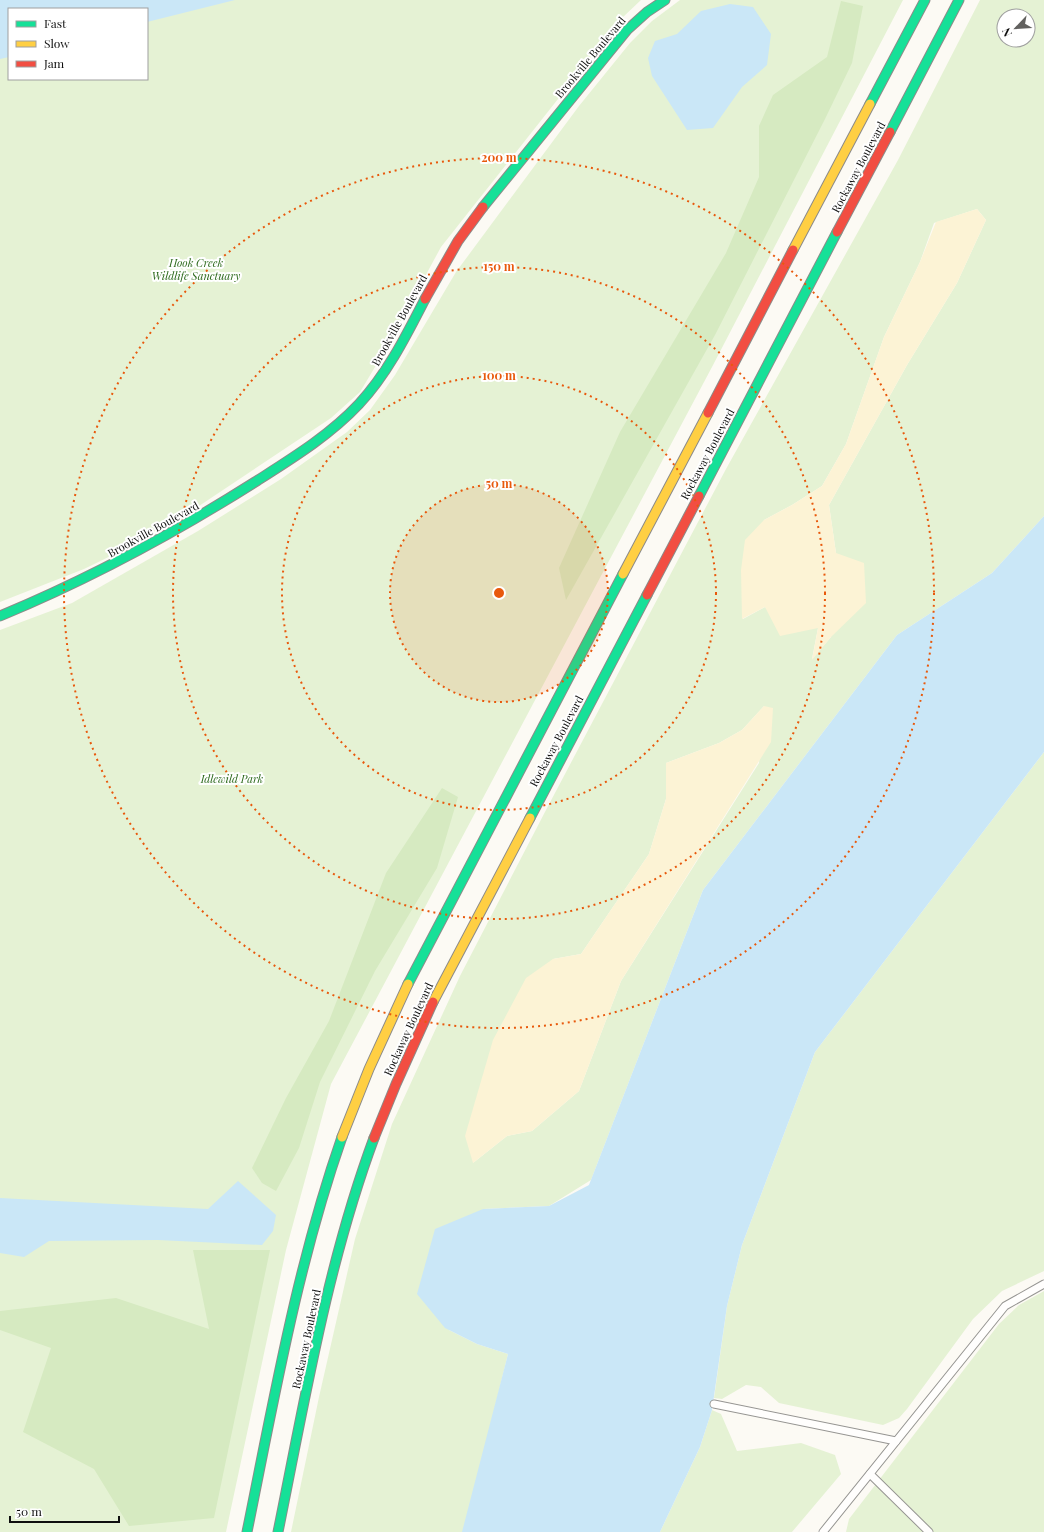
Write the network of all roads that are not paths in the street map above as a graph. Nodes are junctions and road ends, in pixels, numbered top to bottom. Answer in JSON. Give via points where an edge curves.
{"nodes":[{"id":1,"x":665,"y":0,"type":"edge"},
{"id":2,"x":925,"y":0,"type":"edge"},
{"id":3,"x":959,"y":0,"type":"edge"},
{"id":4,"x":0,"y":616,"type":"edge"},
{"id":5,"x":1044,"y":1284,"type":"edge"},
{"id":6,"x":714,"y":1404,"type":"dead end"},
{"id":7,"x":896,"y":1441,"type":"junction"},
{"id":8,"x":870,"y":1474,"type":"junction"},
{"id":9,"x":247,"y":1532,"type":"edge"},
{"id":10,"x":278,"y":1532,"type":"edge"},
{"id":11,"x":823,"y":1532,"type":"edge"},
{"id":12,"x":929,"y":1532,"type":"edge"}],
"edges":[{"from":1,"to":4,"type":"main road","name":"Brookville Boulevard","via":[[627,30],[485,204],[458,240],[387,369],[344,420],[278,467],[183,528],[90,578]]},
{"from":2,"to":9,"type":"main road","name":"Rockaway Boulevard","via":[[415,970],[381,1040],[341,1139],[309,1242]]},
{"from":3,"to":10,"type":"main road","name":"Rockaway Boulevard","via":[[442,983],[408,1056],[367,1156],[336,1259]]},
{"from":5,"to":7,"type":"lane","via":[[1005,1306]]},
{"from":6,"to":7,"type":"lane"},
{"from":7,"to":8,"type":"lane"},
{"from":8,"to":11,"type":"lane"},
{"from":8,"to":12,"type":"lane"}]}
